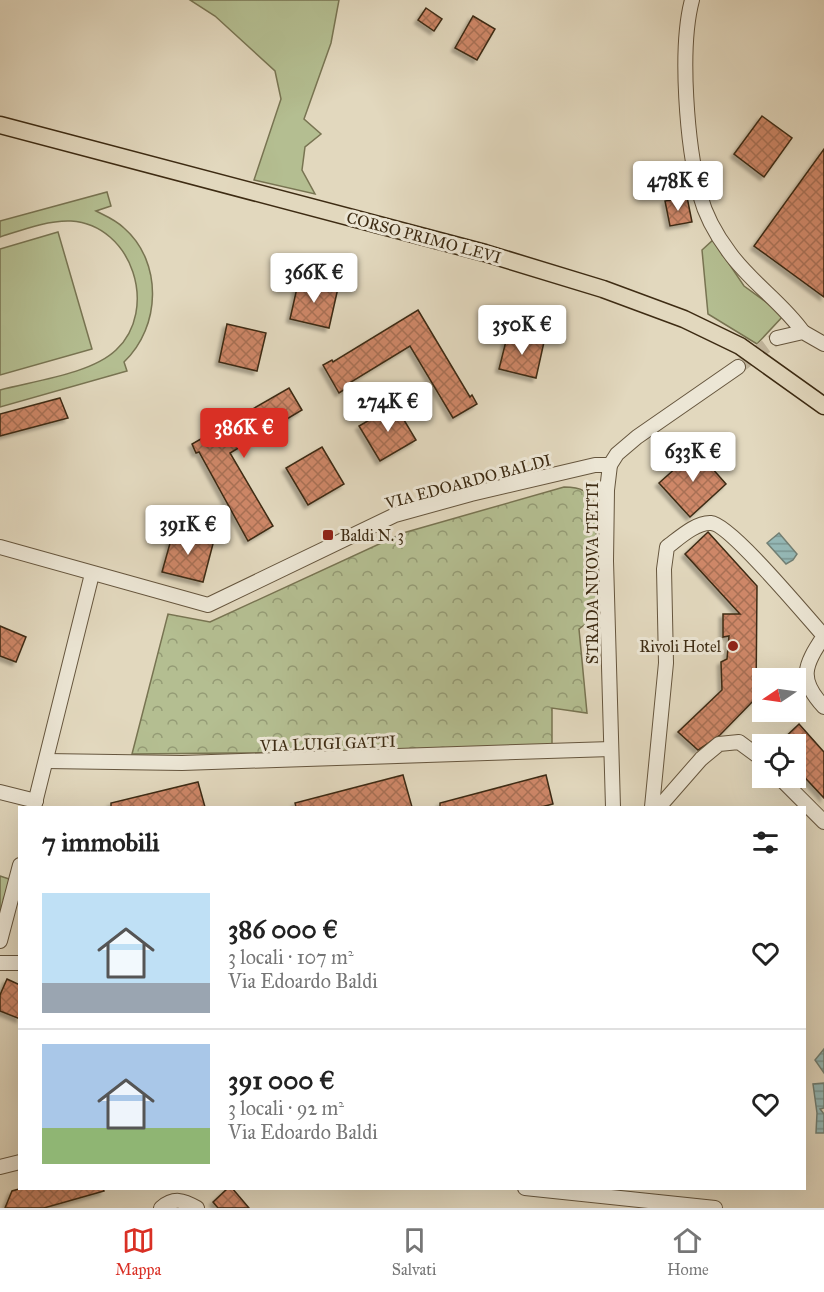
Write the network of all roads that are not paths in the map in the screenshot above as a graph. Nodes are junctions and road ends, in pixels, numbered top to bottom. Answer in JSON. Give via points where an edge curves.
{"nodes":[{"id":1,"x":692,"y":0,"type":"edge"},
{"id":2,"x":0,"y":124,"type":"edge"},
{"id":3,"x":802,"y":332,"type":"junction"},
{"id":4,"x":777,"y":338,"type":"tunnel mouth"},
{"id":5,"x":824,"y":344,"type":"edge"},
{"id":6,"x":738,"y":367,"type":"tunnel mouth"},
{"id":7,"x":824,"y":406,"type":"edge"},
{"id":8,"x":610,"y":465,"type":"junction"},
{"id":9,"x":0,"y":547,"type":"edge"},
{"id":10,"x":92,"y":574,"type":"junction"},
{"id":11,"x":824,"y":636,"type":"edge"},
{"id":12,"x":824,"y":707,"type":"edge"},
{"id":13,"x":611,"y":748,"type":"junction"},
{"id":14,"x":752,"y":752,"type":"edge"},
{"id":15,"x":46,"y":761,"type":"junction"},
{"id":16,"x":790,"y":788,"type":"edge"},
{"id":17,"x":0,"y":792,"type":"edge"},
{"id":18,"x":35,"y":804,"type":"edge"},
{"id":19,"x":613,"y":806,"type":"edge"},
{"id":20,"x":652,"y":806,"type":"edge"},
{"id":21,"x":660,"y":806,"type":"edge"},
{"id":22,"x":824,"y":822,"type":"edge"},
{"id":23,"x":18,"y":873,"type":"edge"},
{"id":24,"x":0,"y":941,"type":"edge"},
{"id":25,"x":0,"y":963,"type":"edge"},
{"id":26,"x":18,"y":963,"type":"edge"},
{"id":27,"x":18,"y":1162,"type":"edge"},
{"id":28,"x":0,"y":1167,"type":"edge"},
{"id":29,"x":544,"y":1190,"type":"edge"},
{"id":30,"x":619,"y":1198,"type":"edge"},
{"id":31,"x":196,"y":1207,"type":"edge"},
{"id":32,"x":161,"y":1208,"type":"edge"},
{"id":33,"x":716,"y":1208,"type":"edge"}],
"edges":[{"from":1,"to":3,"type":"street","via":[[687,26],[689,115],[700,197],[728,251],[790,314]]},
{"from":2,"to":7,"type":"main road","name":"CORSO PRIMO LEVI","via":[[603,288],[684,319],[740,346]]},
{"from":3,"to":4,"type":"street"},
{"from":3,"to":5,"type":"street"},
{"from":6,"to":8,"type":"street","name":"STRADA NUOVA TETTI","via":[[632,441]]},
{"from":8,"to":10,"type":"street","name":"VIA EDOARDO BALDI","via":[[572,470],[395,515],[208,605]]},
{"from":8,"to":13,"type":"street","name":"STRADA NUOVA TETTI","via":[[606,534]]},
{"from":9,"to":10,"type":"street","name":"VIA EDOARDO BALDI"},
{"from":10,"to":15,"type":"street"},
{"from":11,"to":12,"type":"street","via":[[811,655],[805,675],[809,691]]},
{"from":11,"to":20,"type":"street","via":[[718,524],[707,523],[667,547],[666,663]]},
{"from":13,"to":15,"type":"street","name":"VIA LUIGI GATTI","via":[[182,763]]},
{"from":13,"to":19,"type":"street","name":"STRADA NUOVA TETTI"},
{"from":14,"to":21,"type":"street","via":[[739,742],[719,744]]},
{"from":15,"to":18,"type":"street"},
{"from":16,"to":22,"type":"street"},
{"from":17,"to":18,"type":"street"},
{"from":23,"to":24,"type":"street"},
{"from":25,"to":26,"type":"street"},
{"from":27,"to":28,"type":"street"},
{"from":29,"to":30,"type":"street"},
{"from":30,"to":33,"type":"street"},
{"from":31,"to":32,"type":"street","via":[[180,1200]]}]}
